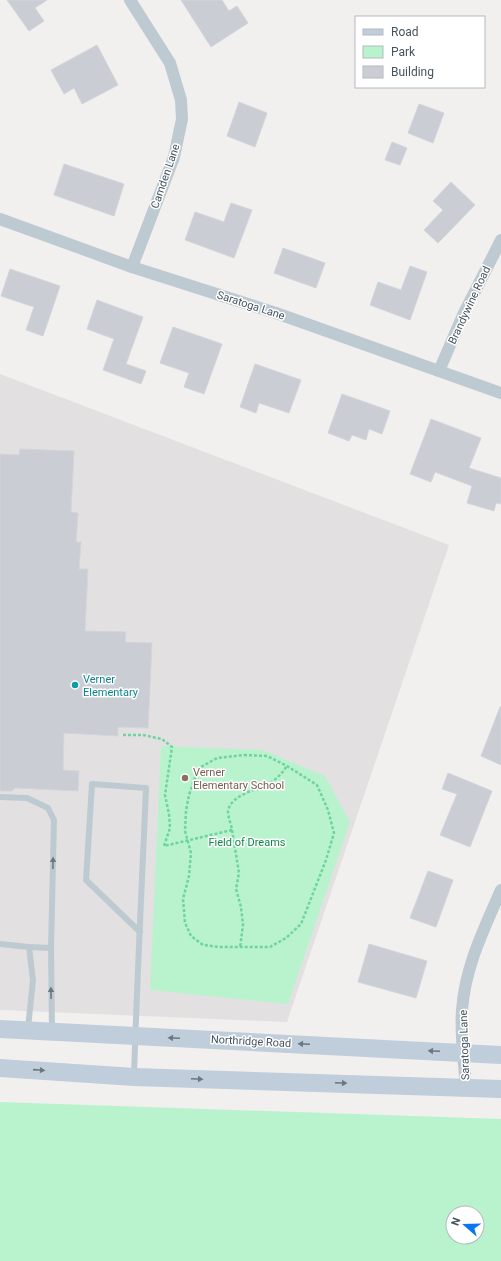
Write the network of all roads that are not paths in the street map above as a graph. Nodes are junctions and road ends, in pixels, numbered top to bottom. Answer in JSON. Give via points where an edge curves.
{"nodes":[{"id":1,"x":130,"y":0,"type":"edge"},
{"id":2,"x":0,"y":219,"type":"edge"},
{"id":3,"x":501,"y":240,"type":"edge"},
{"id":4,"x":132,"y":267,"type":"junction"},
{"id":5,"x":439,"y":371,"type":"junction"},
{"id":6,"x":501,"y":393,"type":"edge"},
{"id":7,"x":0,"y":797,"type":"edge"},
{"id":8,"x":501,"y":890,"type":"edge"},
{"id":9,"x":140,"y":932,"type":"junction"},
{"id":10,"x":0,"y":944,"type":"edge"},
{"id":11,"x":29,"y":947,"type":"junction"},
{"id":12,"x":51,"y":948,"type":"junction"},
{"id":13,"x":0,"y":1029,"type":"edge"},
{"id":14,"x":28,"y":1030,"type":"junction"},
{"id":15,"x":52,"y":1032,"type":"junction"},
{"id":16,"x":136,"y":1036,"type":"junction"},
{"id":17,"x":464,"y":1052,"type":"junction"},
{"id":18,"x":501,"y":1055,"type":"edge"},
{"id":19,"x":0,"y":1068,"type":"edge"},
{"id":20,"x":134,"y":1077,"type":"junction"},
{"id":21,"x":466,"y":1087,"type":"junction"},
{"id":22,"x":501,"y":1089,"type":"edge"}],
"edges":[{"from":1,"to":4,"type":"street","name":"Camden Lane","via":[[170,63],[182,100],[182,119],[174,157]]},
{"from":2,"to":4,"type":"street","name":"Saratoga Lane"},
{"from":3,"to":5,"type":"street","name":"Brandywine Road","via":[[463,315]]},
{"from":4,"to":5,"type":"street","name":"Saratoga Lane","via":[[276,313]]},
{"from":5,"to":6,"type":"street","name":"Saratoga Lane"},
{"from":12,"to":7,"type":"lane","one_way":true,"via":[[54,820],[48,808],[27,798]]},
{"from":8,"to":17,"type":"street","name":"Saratoga Lane","via":[[467,976],[462,1010]]},
{"from":9,"to":9,"type":"lane","via":[[86,880],[92,784],[146,788]]},
{"from":9,"to":16,"type":"lane"},
{"from":10,"to":11,"type":"lane"},
{"from":11,"to":12,"type":"lane"},
{"from":11,"to":14,"type":"lane","via":[[33,980]]},
{"from":15,"to":12,"type":"lane","one_way":true},
{"from":13,"to":14,"type":"main road","name":"Northridge Road"},
{"from":14,"to":15,"type":"main road","name":"Northridge Road"},
{"from":15,"to":16,"type":"main road","name":"Northridge Road"},
{"from":17,"to":16,"type":"main road","name":"Northridge Road","one_way":true},
{"from":16,"to":20,"type":"lane"},
{"from":17,"to":18,"type":"main road","name":"Northridge Road"},
{"from":17,"to":21,"type":"street","name":"Saratoga Lane"},
{"from":19,"to":20,"type":"main road","one_way":true},
{"from":20,"to":21,"type":"main road","one_way":true},
{"from":21,"to":22,"type":"main road"}]}
